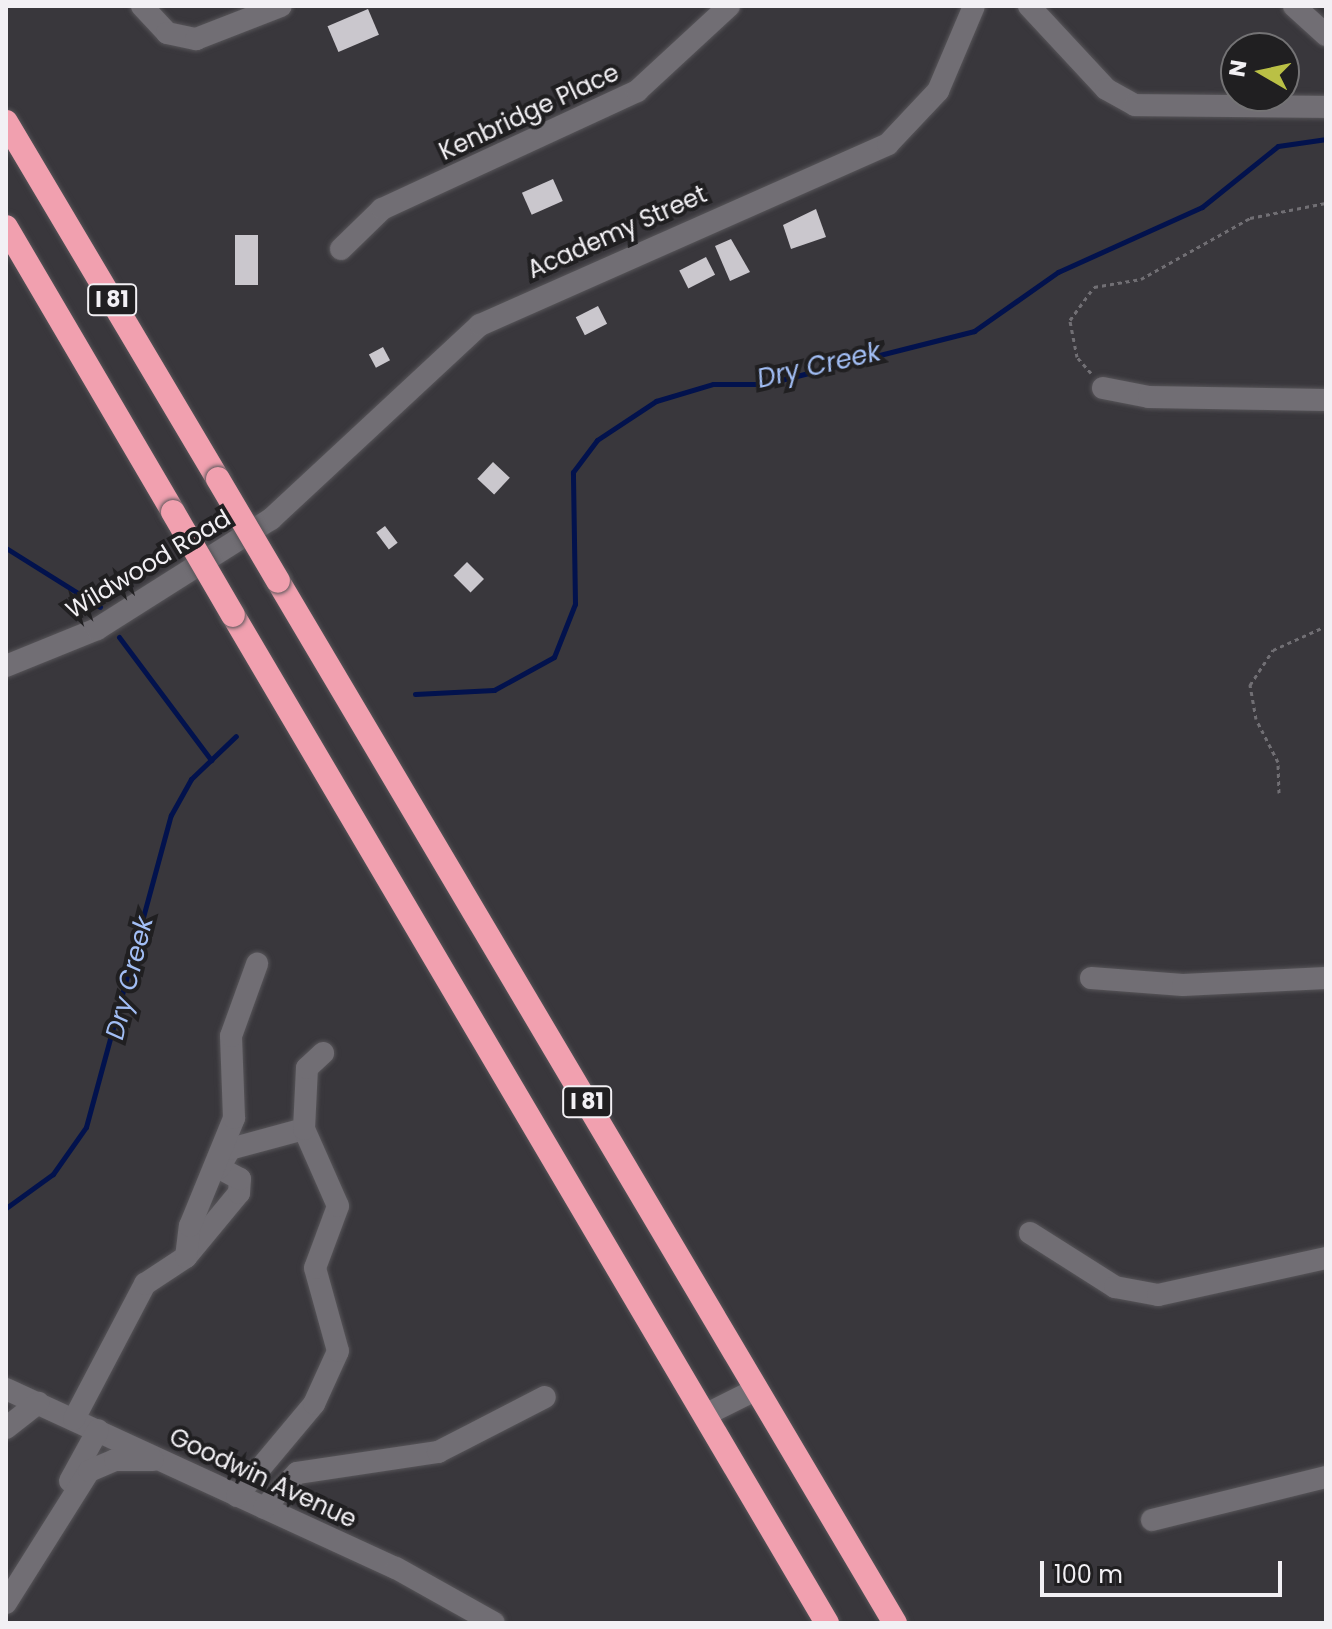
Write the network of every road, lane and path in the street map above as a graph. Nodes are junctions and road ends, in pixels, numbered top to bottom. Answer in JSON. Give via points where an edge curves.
{"nodes":[{"id":1,"x":142,"y":6,"type":"edge"},
{"id":2,"x":281,"y":6,"type":"edge"},
{"id":3,"x":729,"y":6,"type":"edge"},
{"id":4,"x":974,"y":6,"type":"edge"},
{"id":5,"x":1029,"y":6,"type":"edge"},
{"id":6,"x":1294,"y":6,"type":"edge"},
{"id":7,"x":1326,"y":35,"type":"edge"},
{"id":8,"x":1326,"y":107,"type":"edge"},
{"id":9,"x":6,"y":122,"type":"edge"},
{"id":10,"x":1326,"y":203,"type":"edge"},
{"id":11,"x":6,"y":227,"type":"edge"},
{"id":12,"x":341,"y":249,"type":"dead end"},
{"id":13,"x":1103,"y":388,"type":"joint"},
{"id":14,"x":1326,"y":400,"type":"edge"},
{"id":15,"x":271,"y":519,"type":"joint"},
{"id":16,"x":1326,"y":626,"type":"edge"},
{"id":17,"x":6,"y":666,"type":"edge"},
{"id":18,"x":1279,"y":793,"type":"dead end"},
{"id":19,"x":257,"y":964,"type":"dead end"},
{"id":20,"x":1091,"y":978,"type":"dead end"},
{"id":21,"x":1326,"y":978,"type":"edge"},
{"id":22,"x":323,"y":1053,"type":"dead end"},
{"id":23,"x":304,"y":1129,"type":"junction"},
{"id":24,"x":219,"y":1168,"type":"junction"},
{"id":25,"x":1030,"y":1233,"type":"dead end"},
{"id":26,"x":186,"y":1257,"type":"junction"},
{"id":27,"x":1326,"y":1258,"type":"edge"},
{"id":28,"x":6,"y":1389,"type":"edge"},
{"id":29,"x":757,"y":1389,"type":"junction"},
{"id":30,"x":545,"y":1397,"type":"dead end"},
{"id":31,"x":38,"y":1403,"type":"junction"},
{"id":32,"x":705,"y":1415,"type":"junction"},
{"id":33,"x":74,"y":1419,"type":"junction"},
{"id":34,"x":6,"y":1428,"type":"edge"},
{"id":35,"x":98,"y":1430,"type":"junction"},
{"id":36,"x":162,"y":1460,"type":"junction"},
{"id":37,"x":1326,"y":1477,"type":"edge"},
{"id":38,"x":237,"y":1496,"type":"junction"},
{"id":39,"x":264,"y":1508,"type":"junction"},
{"id":40,"x":1152,"y":1520,"type":"dead end"},
{"id":41,"x":6,"y":1584,"type":"edge"},
{"id":42,"x":6,"y":1603,"type":"edge"},
{"id":43,"x":494,"y":1623,"type":"edge"},
{"id":44,"x":827,"y":1623,"type":"edge"},
{"id":45,"x":895,"y":1623,"type":"edge"}],
"edges":[{"from":1,"to":2,"type":"street","via":[[167,33],[196,39]]},
{"from":3,"to":12,"type":"street","name":"Kenbridge Place","via":[[637,91],[382,209]]},
{"from":4,"to":15,"type":"street","name":"Academy Street","via":[[938,91],[888,144],[480,325]]},
{"from":5,"to":8,"type":"street","via":[[1106,89],[1135,105]]},
{"from":6,"to":7,"type":"street"},
{"from":9,"to":29,"type":"highway","number":"I 81","bridge":true},
{"from":10,"to":13,"type":"path","via":[[1250,218],[1141,279],[1094,287],[1070,320],[1077,357]]},
{"from":11,"to":32,"type":"highway","number":"I 81","bridge":true},
{"from":13,"to":14,"type":"street","via":[[1149,397]]},
{"from":15,"to":17,"type":"street","name":"Wildwood Road","via":[[97,629]]},
{"from":16,"to":18,"type":"path","via":[[1284,641],[1259,664],[1250,685],[1256,719],[1278,762]]},
{"from":19,"to":24,"type":"street","via":[[231,1036],[237,1102]]},
{"from":20,"to":21,"type":"street","via":[[1183,985]]},
{"from":22,"to":23,"type":"street","via":[[307,1068]]},
{"from":23,"to":24,"type":"street","via":[[230,1149]]},
{"from":23,"to":38,"type":"street","via":[[338,1206],[315,1268],[338,1351],[314,1404]]},
{"from":24,"to":26,"type":"street","via":[[190,1226]]},
{"from":24,"to":26,"type":"street","via":[[240,1179],[239,1193]]},
{"from":25,"to":27,"type":"street","via":[[1115,1287],[1158,1295]]},
{"from":26,"to":33,"type":"street","via":[[145,1284]]},
{"from":28,"to":31,"type":"street","name":"Goodwin Avenue"},
{"from":29,"to":32,"type":"street"},
{"from":29,"to":45,"type":"highway","number":"I 81"},
{"from":30,"to":39,"type":"street","via":[[438,1452],[297,1473]]},
{"from":31,"to":33,"type":"street","name":"Goodwin Avenue"},
{"from":31,"to":34,"type":"street"},
{"from":32,"to":44,"type":"highway","number":"I 81"},
{"from":33,"to":35,"type":"street","name":"Goodwin Avenue"},
{"from":35,"to":36,"type":"street","name":"Goodwin Avenue"},
{"from":35,"to":41,"type":"street"},
{"from":36,"to":38,"type":"street","name":"Goodwin Avenue"},
{"from":36,"to":42,"type":"street","via":[[115,1460],[89,1471]]},
{"from":37,"to":40,"type":"street"},
{"from":38,"to":39,"type":"street","name":"Goodwin Avenue"},
{"from":39,"to":43,"type":"street","name":"Goodwin Avenue"}]}
